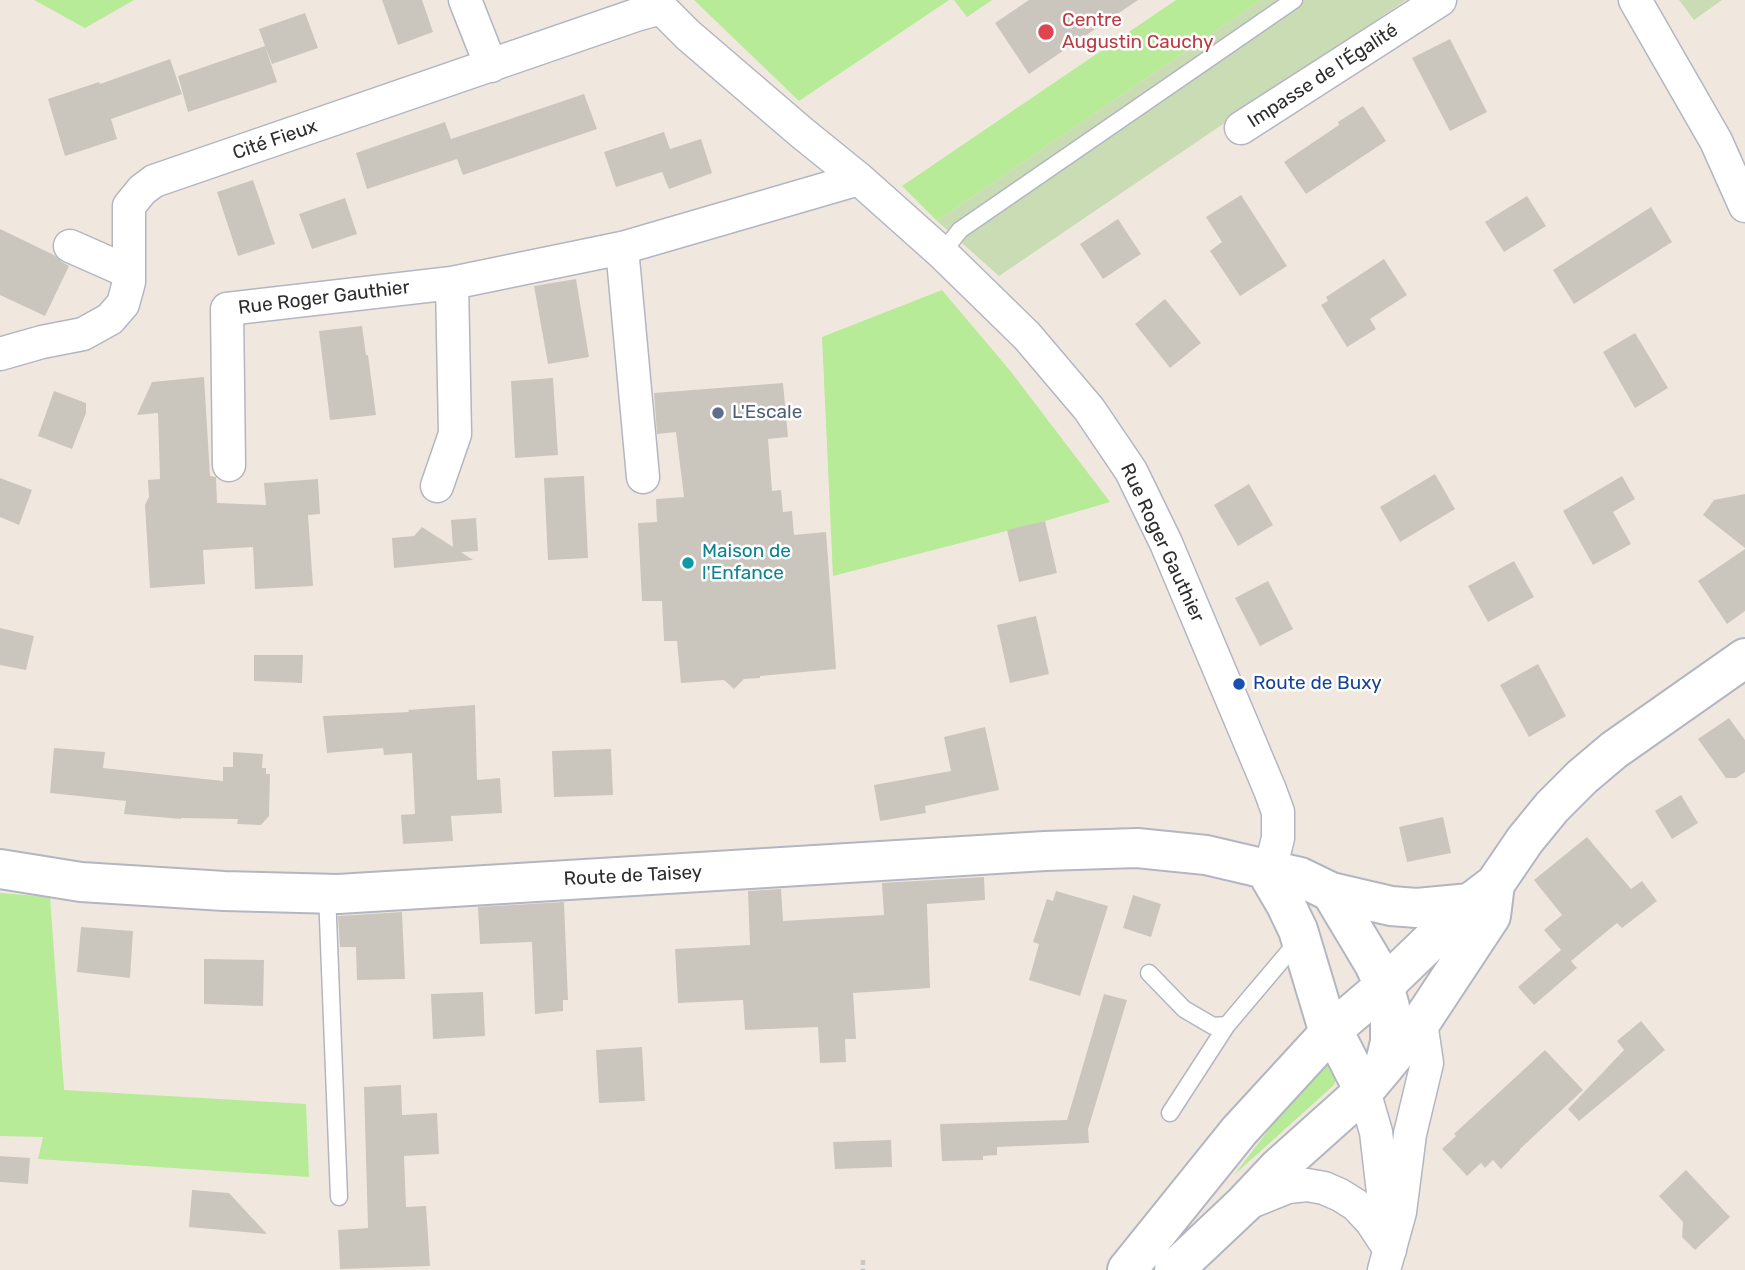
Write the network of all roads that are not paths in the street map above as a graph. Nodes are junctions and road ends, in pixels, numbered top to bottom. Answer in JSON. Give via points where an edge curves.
{"nodes":[{"id":1,"x":465,"y":0,"type":"edge"},
{"id":2,"x":1294,"y":0,"type":"edge"},
{"id":3,"x":1440,"y":0,"type":"edge"},
{"id":4,"x":1635,"y":0,"type":"edge"},
{"id":5,"x":658,"y":4,"type":"edge"},
{"id":6,"x":491,"y":65,"type":"junction"},
{"id":7,"x":1241,"y":128,"type":"dead end"},
{"id":8,"x":859,"y":179,"type":"junction"},
{"id":9,"x":1745,"y":206,"type":"edge"},
{"id":10,"x":70,"y":246,"type":"dead end"},
{"id":11,"x":622,"y":248,"type":"junction"},
{"id":12,"x":943,"y":253,"type":"junction"},
{"id":13,"x":129,"y":272,"type":"junction"},
{"id":14,"x":452,"y":283,"type":"junction"},
{"id":15,"x":0,"y":354,"type":"edge"},
{"id":16,"x":229,"y":466,"type":"dead end"},
{"id":17,"x":643,"y":477,"type":"dead end"},
{"id":18,"x":437,"y":486,"type":"dead end"},
{"id":19,"x":1745,"y":658,"type":"edge"},
{"id":20,"x":0,"y":869,"type":"edge"},
{"id":21,"x":1265,"y":869,"type":"junction"},
{"id":22,"x":1331,"y":892,"type":"junction"},
{"id":23,"x":327,"y":893,"type":"junction"},
{"id":24,"x":1483,"y":894,"type":"junction"},
{"id":25,"x":1300,"y":939,"type":"junction"},
{"id":26,"x":1149,"y":973,"type":"dead end"},
{"id":27,"x":1384,"y":986,"type":"junction"},
{"id":28,"x":1421,"y":1021,"type":"junction"},
{"id":29,"x":1227,"y":1025,"type":"junction"},
{"id":30,"x":1329,"y":1033,"type":"junction"},
{"id":31,"x":1374,"y":1079,"type":"junction"},
{"id":32,"x":1170,"y":1113,"type":"dead end"},
{"id":33,"x":340,"y":1197,"type":"dead end"},
{"id":34,"x":1244,"y":1204,"type":"junction"},
{"id":35,"x":1387,"y":1260,"type":"edge"},
{"id":36,"x":1126,"y":1270,"type":"edge"},
{"id":37,"x":1174,"y":1270,"type":"edge"}],
"edges":[{"from":1,"to":6,"type":"street"},
{"from":2,"to":12,"type":"lane","via":[[960,230]]},
{"from":3,"to":7,"type":"street","name":"Impasse de l'Égalité"},
{"from":4,"to":9,"type":"street","via":[[1716,141]]},
{"from":5,"to":6,"type":"street","name":"Cité Fieux"},
{"from":5,"to":8,"type":"street","name":"Rue Roger Gauthier","via":[[688,35]]},
{"from":6,"to":13,"type":"street","name":"Cité Fieux","via":[[154,181],[129,206]]},
{"from":8,"to":11,"type":"street","name":"Rue Roger Gauthier"},
{"from":8,"to":12,"type":"street","name":"Rue Roger Gauthier"},
{"from":10,"to":13,"type":"street"},
{"from":11,"to":14,"type":"street","name":"Rue Roger Gauthier"},
{"from":11,"to":17,"type":"street"},
{"from":12,"to":21,"type":"street","name":"Rue Roger Gauthier","via":[[1027,336],[1089,409],[1131,471],[1166,543],[1278,812],[1278,838]]},
{"from":13,"to":15,"type":"street","name":"Cité Fieux","via":[[123,304],[110,319],[83,334]]},
{"from":14,"to":16,"type":"street","name":"Rue Roger Gauthier","via":[[227,309]]},
{"from":14,"to":18,"type":"street","via":[[455,434]]},
{"from":19,"to":24,"type":"street","via":[[1582,777],[1552,807]]},
{"from":20,"to":23,"type":"street","name":"Route de Taisey","via":[[81,881]]},
{"from":21,"to":22,"type":"street","name":"Route de Taisey","via":[[1300,877]]},
{"from":21,"to":23,"type":"street","name":"Route de Taisey","via":[[1206,855],[1137,848]]},
{"from":21,"to":25,"type":"street"},
{"from":22,"to":24,"type":"street","name":"Route de Taisey","via":[[1417,908]]},
{"from":22,"to":27,"type":"street"},
{"from":23,"to":33,"type":"lane"},
{"from":24,"to":27,"type":"street"},
{"from":24,"to":28,"type":"street","via":[[1491,916]]},
{"from":25,"to":29,"type":"lane"},
{"from":25,"to":30,"type":"street"},
{"from":26,"to":29,"type":"lane","via":[[1184,1009],[1213,1026]]},
{"from":27,"to":30,"type":"street"},
{"from":27,"to":31,"type":"street","via":[[1390,1007],[1390,1042]]},
{"from":28,"to":31,"type":"street"},
{"from":28,"to":35,"type":"street","via":[[1427,1063]]},
{"from":29,"to":32,"type":"lane"},
{"from":30,"to":31,"type":"street"},
{"from":30,"to":36,"type":"street","via":[[1239,1131]]},
{"from":31,"to":34,"type":"street"},
{"from":31,"to":35,"type":"street"},
{"from":34,"to":35,"type":"street","via":[[1288,1187],[1324,1188],[1356,1205],[1371,1221]]},
{"from":34,"to":37,"type":"street"}]}
